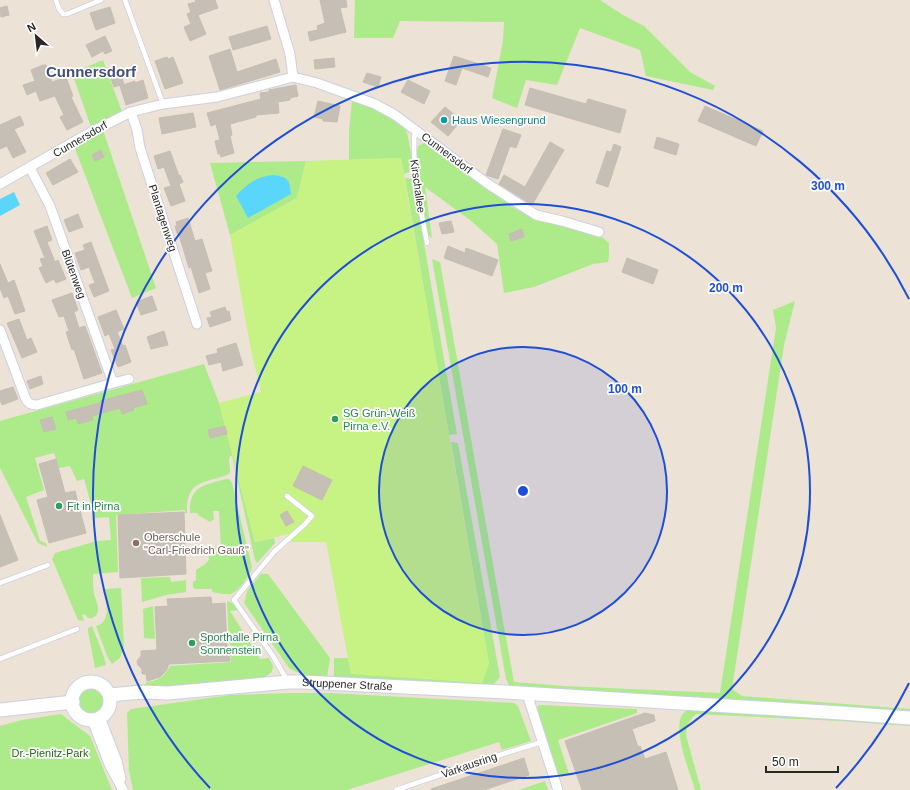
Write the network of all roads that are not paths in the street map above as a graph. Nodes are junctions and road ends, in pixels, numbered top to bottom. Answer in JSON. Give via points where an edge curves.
{"nodes":[{"id":1,"x":56,"y":0,"type":"edge"},
{"id":2,"x":101,"y":0,"type":"edge"},
{"id":3,"x":125,"y":0,"type":"edge"},
{"id":4,"x":274,"y":0,"type":"edge"},
{"id":5,"x":293,"y":77,"type":"junction"},
{"id":6,"x":163,"y":104,"type":"junction"},
{"id":7,"x":131,"y":112,"type":"junction"},
{"id":8,"x":415,"y":129,"type":"junction"},
{"id":9,"x":30,"y":168,"type":"junction"},
{"id":10,"x":0,"y":184,"type":"edge"},
{"id":11,"x":599,"y":232,"type":"dead end"},
{"id":12,"x":427,"y":243,"type":"dead end"},
{"id":13,"x":197,"y":324,"type":"dead end"},
{"id":14,"x":0,"y":330,"type":"edge"},
{"id":15,"x":128,"y":379,"type":"dead end"},
{"id":16,"x":113,"y":382,"type":"junction"},
{"id":17,"x":287,"y":496,"type":"dead end"},
{"id":18,"x":48,"y":565,"type":"dead end"},
{"id":19,"x":0,"y":583,"type":"edge"},
{"id":20,"x":77,"y":629,"type":"dead end"},
{"id":21,"x":0,"y":659,"type":"edge"},
{"id":22,"x":288,"y":682,"type":"junction"},
{"id":23,"x":526,"y":694,"type":"junction"},
{"id":24,"x":109,"y":700,"type":"junction"},
{"id":25,"x":72,"y":702,"type":"junction"},
{"id":26,"x":0,"y":710,"type":"edge"},
{"id":27,"x":910,"y":718,"type":"edge"},
{"id":28,"x":96,"y":719,"type":"junction"},
{"id":29,"x":542,"y":742,"type":"junction"},
{"id":30,"x":124,"y":790,"type":"edge"},
{"id":31,"x":396,"y":790,"type":"edge"},
{"id":32,"x":558,"y":790,"type":"edge"}],
"edges":[{"from":1,"to":2,"type":"lane","via":[[59,9],[63,14],[67,14]]},
{"from":3,"to":6,"type":"lane"},
{"from":4,"to":5,"type":"street","via":[[290,54]]},
{"from":5,"to":6,"type":"street","name":"Cunnersdorf","via":[[217,96]]},
{"from":5,"to":8,"type":"street","name":"Cunnersdorf","via":[[375,104]]},
{"from":6,"to":7,"type":"street","name":"Cunnersdorf"},
{"from":7,"to":9,"type":"street","name":"Cunnersdorf"},
{"from":7,"to":13,"type":"street","name":"Plantagenweg","via":[[140,148]]},
{"from":8,"to":11,"type":"street","name":"Cunnersdorf","via":[[488,184],[536,215]]},
{"from":8,"to":12,"type":"lane","name":"Kirschallee","via":[[415,178]]},
{"from":9,"to":10,"type":"street","name":"Cunnersdorf"},
{"from":9,"to":16,"type":"street","name":"Blütenweg","via":[[50,206]]},
{"from":14,"to":16,"type":"street","via":[[27,402],[32,405]]},
{"from":15,"to":16,"type":"street"},
{"from":17,"to":22,"type":"lane","via":[[312,516],[274,552],[234,600]]},
{"from":18,"to":19,"type":"lane"},
{"from":20,"to":21,"type":"lane"},
{"from":22,"to":23,"type":"main road","name":"Struppener Straße"},
{"from":22,"to":24,"type":"main road","name":"Struppener Straße","via":[[168,693],[142,692]]},
{"from":23,"to":27,"type":"main road","name":"Struppener Straße"},
{"from":23,"to":29,"type":"street"},
{"from":24,"to":25,"type":"main road","via":[[105,688],[99,684],[87,683],[75,691]]},
{"from":24,"to":28,"type":"main road","via":[[107,711]]},
{"from":25,"to":26,"type":"main road"},
{"from":25,"to":28,"type":"main road","via":[[77,713],[84,718]]},
{"from":28,"to":30,"type":"street","via":[[117,762]]},
{"from":29,"to":31,"type":"lane","name":"Varkausring"},
{"from":29,"to":32,"type":"street"}]}
